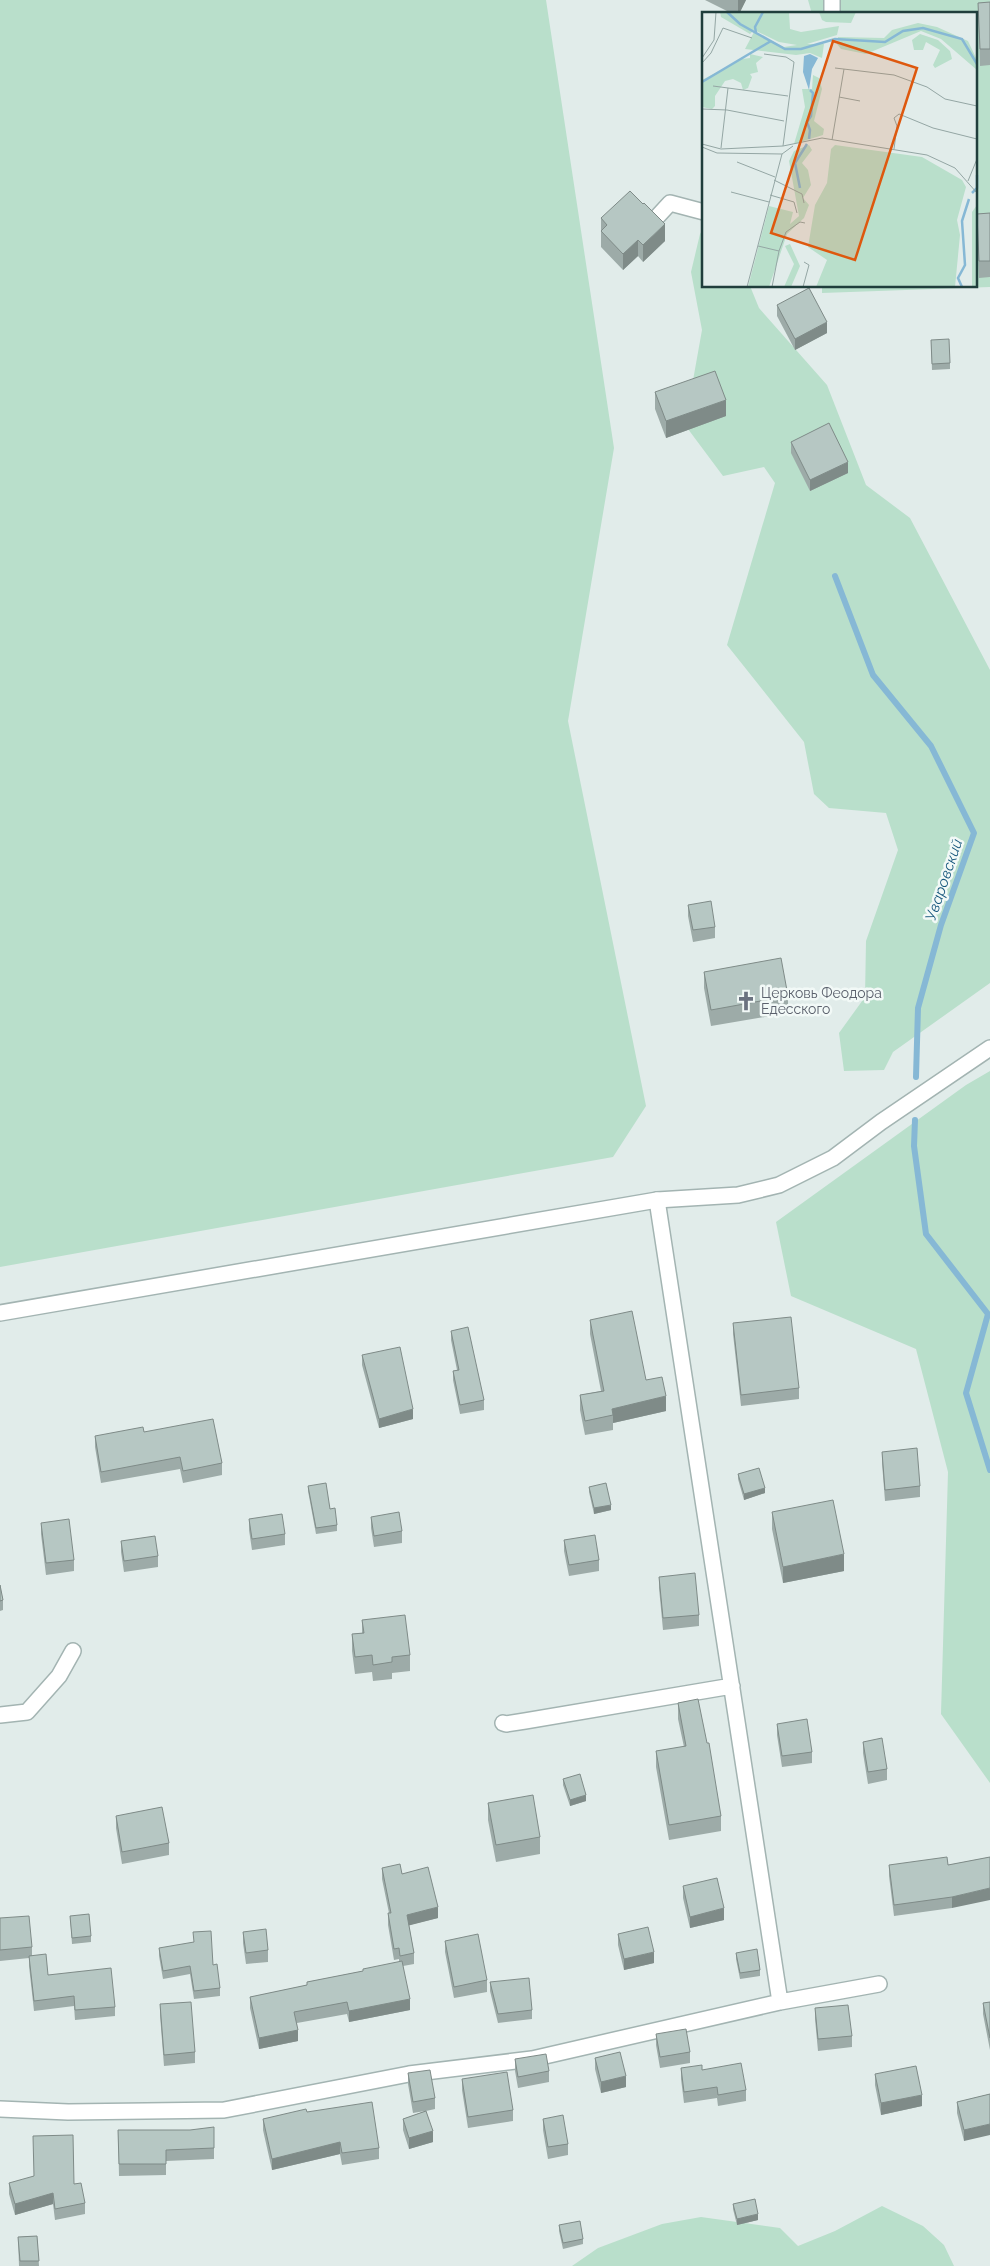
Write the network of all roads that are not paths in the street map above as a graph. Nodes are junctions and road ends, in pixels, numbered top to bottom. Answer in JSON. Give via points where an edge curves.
{"nodes":[{"id":1,"x":702,"y":211,"type":"edge"},
{"id":2,"x":658,"y":216,"type":"edge"},
{"id":3,"x":990,"y":1048,"type":"edge"},
{"id":4,"x":657,"y":1200,"type":"junction"},
{"id":5,"x":0,"y":1313,"type":"edge"},
{"id":6,"x":73,"y":1651,"type":"dead end"},
{"id":7,"x":732,"y":1686,"type":"junction"},
{"id":8,"x":0,"y":1716,"type":"edge"},
{"id":9,"x":503,"y":1722,"type":"dead end"},
{"id":10,"x":879,"y":1984,"type":"dead end"},
{"id":11,"x":780,"y":2002,"type":"junction"},
{"id":12,"x":0,"y":2109,"type":"edge"}],
"edges":[{"from":1,"to":2,"type":"street","via":[[670,203]]},
{"from":3,"to":4,"type":"street","via":[[833,1158],[779,1186],[738,1195]]},
{"from":4,"to":5,"type":"street"},
{"from":4,"to":7,"type":"street"},
{"from":6,"to":8,"type":"street","via":[[59,1676],[27,1712]]},
{"from":7,"to":9,"type":"street"},
{"from":7,"to":11,"type":"street"},
{"from":10,"to":11,"type":"street"},
{"from":11,"to":12,"type":"street","via":[[532,2059],[409,2074],[224,2110],[68,2112]]}]}
